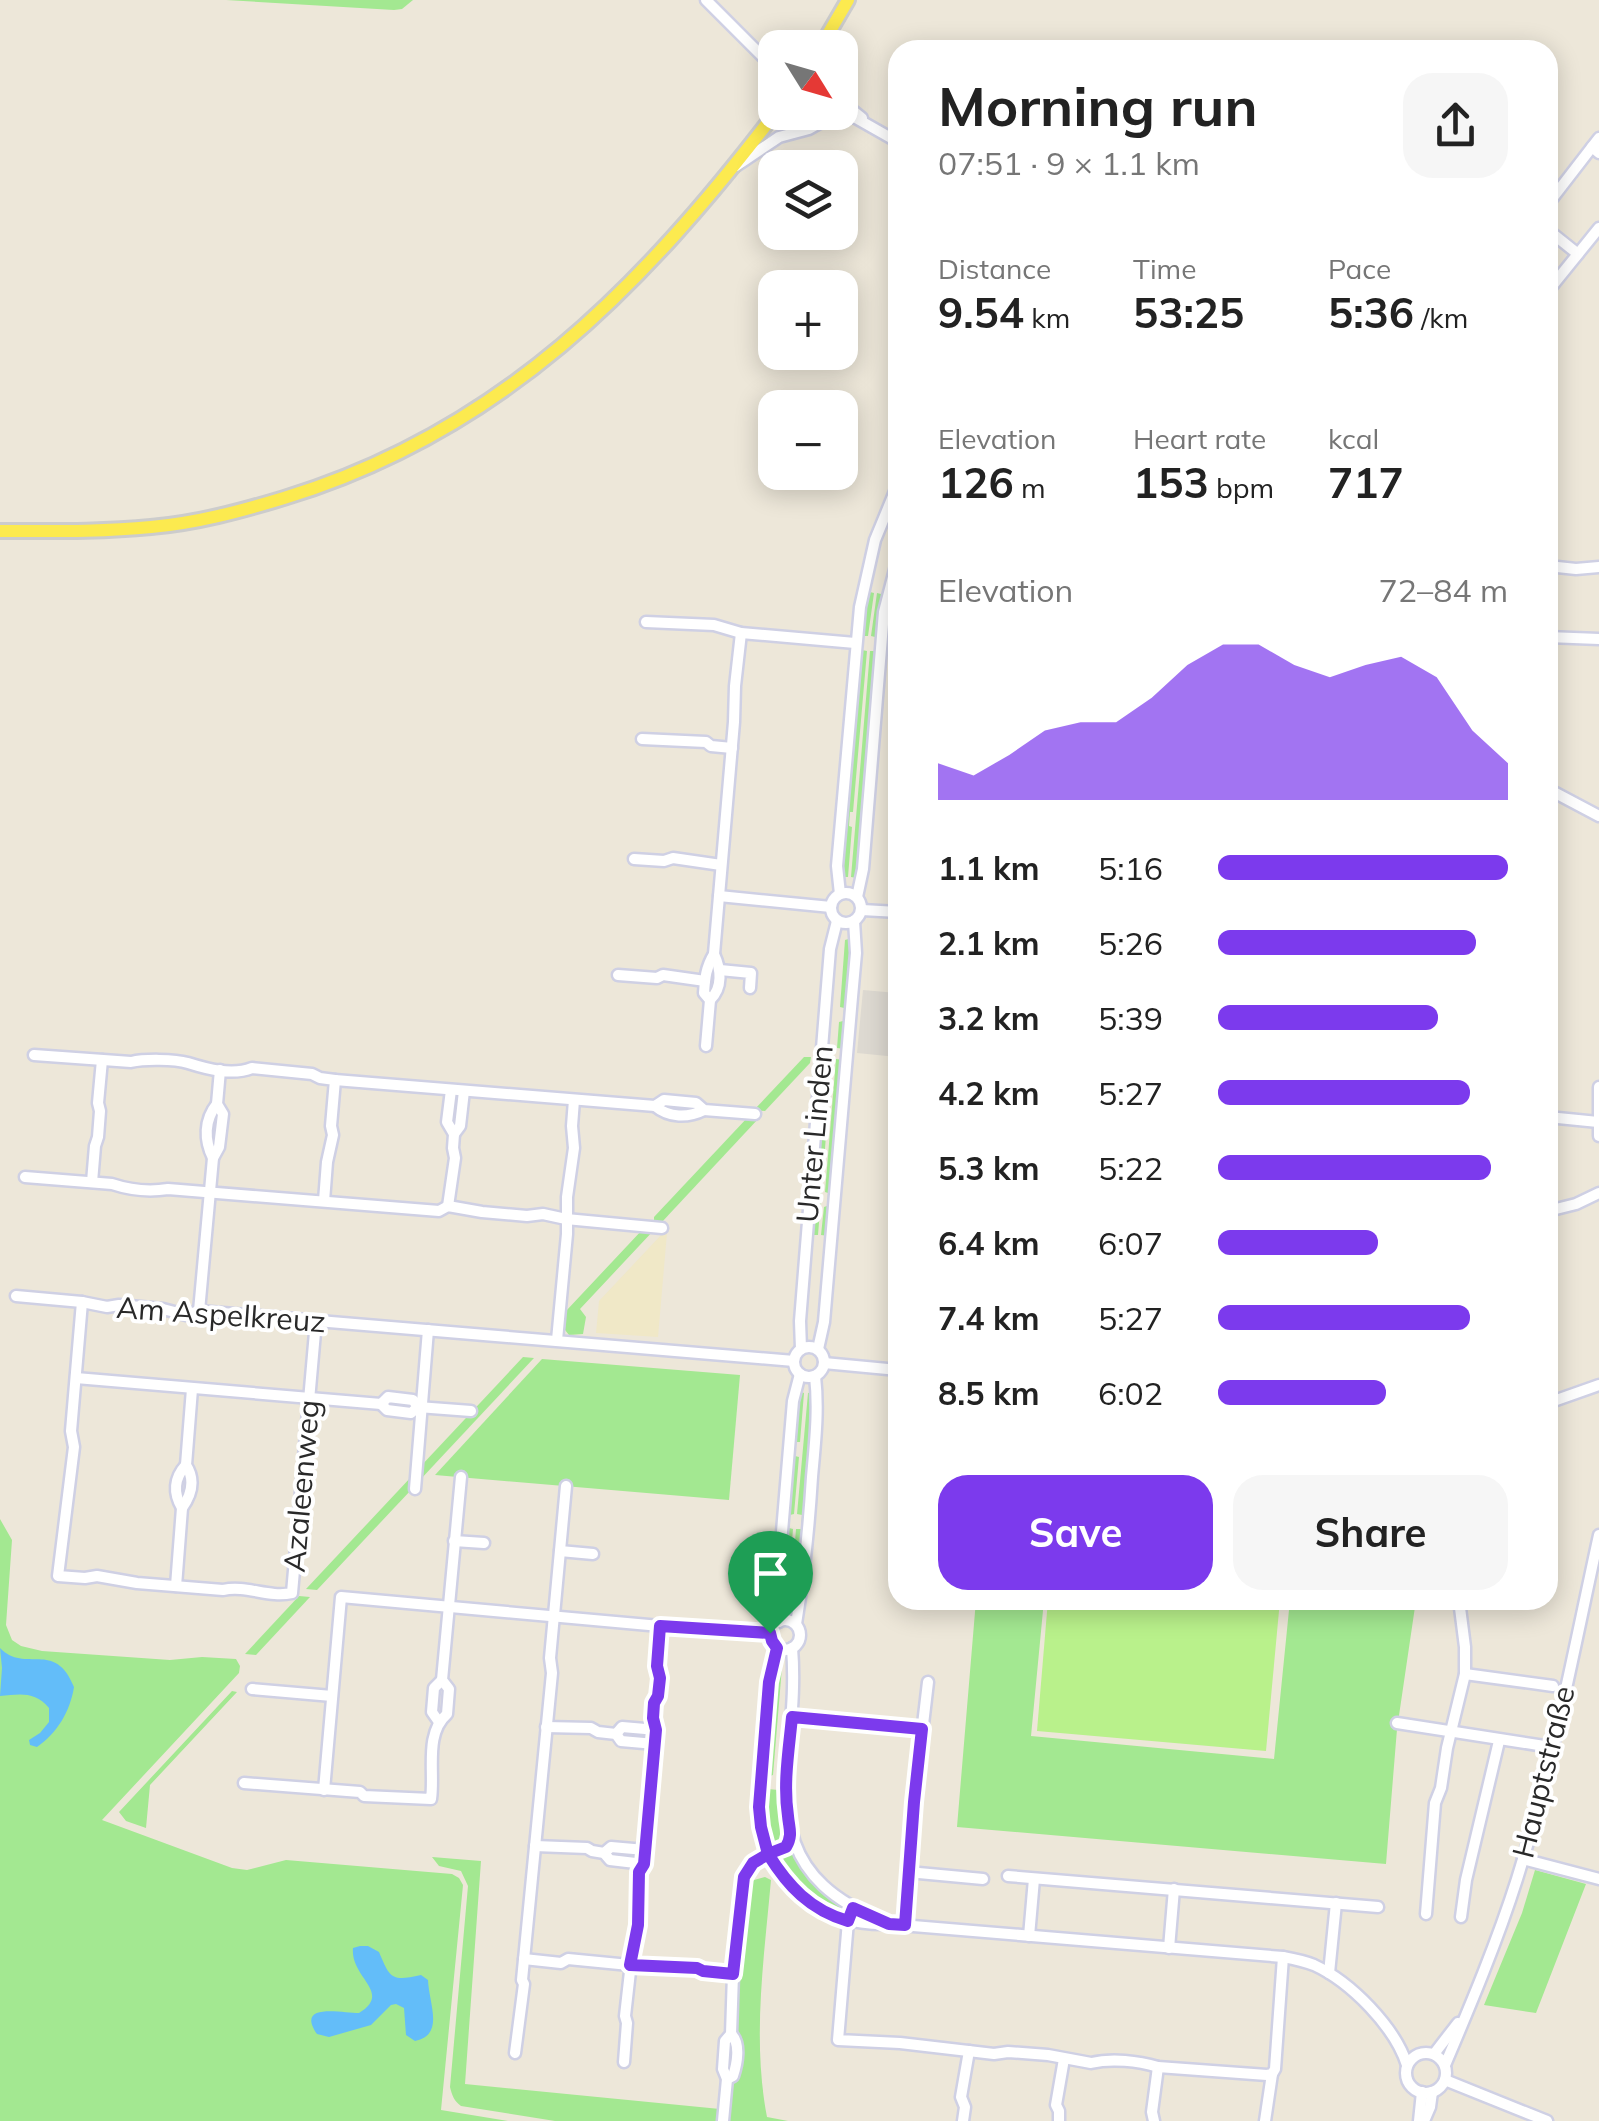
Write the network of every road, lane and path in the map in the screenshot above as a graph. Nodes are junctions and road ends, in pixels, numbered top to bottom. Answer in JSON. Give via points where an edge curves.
{"nodes":[{"id":1,"x":706,"y":0,"type":"edge"},
{"id":2,"x":848,"y":0,"type":"edge"},
{"id":3,"x":831,"y":30,"type":"edge"},
{"id":4,"x":758,"y":53,"type":"edge"},
{"id":5,"x":858,"y":113,"type":"edge"},
{"id":6,"x":858,"y":119,"type":"edge"},
{"id":7,"x":862,"y":121,"type":"junction"},
{"id":8,"x":763,"y":130,"type":"edge"},
{"id":9,"x":888,"y":136,"type":"edge"},
{"id":10,"x":1597,"y":146,"type":"edge"},
{"id":11,"x":735,"y":167,"type":"junction"},
{"id":12,"x":1558,"y":192,"type":"edge"},
{"id":13,"x":1599,"y":228,"type":"edge"},
{"id":14,"x":1558,"y":238,"type":"edge"},
{"id":15,"x":1578,"y":254,"type":"junction"},
{"id":16,"x":1558,"y":279,"type":"edge"},
{"id":17,"x":888,"y":510,"type":"edge"},
{"id":18,"x":0,"y":531,"type":"edge"},
{"id":19,"x":1558,"y":567,"type":"edge"},
{"id":20,"x":1599,"y":567,"type":"edge"},
{"id":21,"x":888,"y":600,"type":"edge"},
{"id":22,"x":646,"y":622,"type":"dead end"},
{"id":23,"x":742,"y":633,"type":"junction"},
{"id":24,"x":1558,"y":638,"type":"edge"},
{"id":25,"x":1599,"y":640,"type":"edge"},
{"id":26,"x":855,"y":643,"type":"junction"},
{"id":27,"x":642,"y":740,"type":"dead end"},
{"id":28,"x":732,"y":748,"type":"junction"},
{"id":29,"x":1558,"y":795,"type":"edge"},
{"id":30,"x":1569,"y":802,"type":"junction"},
{"id":31,"x":1599,"y":816,"type":"edge"},
{"id":32,"x":1599,"y":826,"type":"edge"},
{"id":33,"x":634,"y":858,"type":"dead end"},
{"id":34,"x":721,"y":865,"type":"junction"},
{"id":35,"x":840,"y":894,"type":"junction"},
{"id":36,"x":720,"y":896,"type":"junction"},
{"id":37,"x":857,"y":897,"type":"junction"},
{"id":38,"x":831,"y":907,"type":"junction"},
{"id":39,"x":862,"y":910,"type":"junction"},
{"id":40,"x":888,"y":911,"type":"edge"},
{"id":41,"x":837,"y":921,"type":"junction"},
{"id":42,"x":854,"y":921,"type":"junction"},
{"id":43,"x":714,"y":954,"type":"junction"},
{"id":44,"x":753,"y":960,"type":"dead end"},
{"id":45,"x":720,"y":970,"type":"junction"},
{"id":46,"x":752,"y":973,"type":"junction"},
{"id":47,"x":618,"y":974,"type":"dead end"},
{"id":48,"x":705,"y":981,"type":"junction"},
{"id":49,"x":750,"y":988,"type":"dead end"},
{"id":50,"x":710,"y":1000,"type":"junction"},
{"id":51,"x":706,"y":1046,"type":"dead end"},
{"id":52,"x":34,"y":1055,"type":"dead end"},
{"id":53,"x":102,"y":1060,"type":"junction"},
{"id":54,"x":220,"y":1070,"type":"junction"},
{"id":55,"x":334,"y":1080,"type":"junction"},
{"id":56,"x":1599,"y":1087,"type":"edge"},
{"id":57,"x":451,"y":1090,"type":"junction"},
{"id":58,"x":464,"y":1091,"type":"junction"},
{"id":59,"x":574,"y":1100,"type":"junction"},
{"id":60,"x":755,"y":1114,"type":"dead end"},
{"id":61,"x":1558,"y":1119,"type":"edge"},
{"id":62,"x":1598,"y":1122,"type":"edge"},
{"id":63,"x":454,"y":1134,"type":"junction"},
{"id":64,"x":1599,"y":1136,"type":"edge"},
{"id":65,"x":25,"y":1177,"type":"dead end"},
{"id":66,"x":92,"y":1182,"type":"junction"},
{"id":67,"x":209,"y":1192,"type":"junction"},
{"id":68,"x":1599,"y":1192,"type":"edge"},
{"id":69,"x":324,"y":1201,"type":"junction"},
{"id":70,"x":448,"y":1206,"type":"junction"},
{"id":71,"x":1558,"y":1208,"type":"edge"},
{"id":72,"x":566,"y":1219,"type":"junction"},
{"id":73,"x":662,"y":1228,"type":"dead end"},
{"id":74,"x":16,"y":1296,"type":"dead end"},
{"id":75,"x":82,"y":1302,"type":"junction"},
{"id":76,"x":200,"y":1311,"type":"junction"},
{"id":77,"x":316,"y":1321,"type":"junction"},
{"id":78,"x":428,"y":1330,"type":"junction"},
{"id":79,"x":557,"y":1340,"type":"junction"},
{"id":80,"x":801,"y":1349,"type":"junction"},
{"id":81,"x":818,"y":1350,"type":"junction"},
{"id":82,"x":794,"y":1361,"type":"junction"},
{"id":83,"x":824,"y":1363,"type":"junction"},
{"id":84,"x":888,"y":1369,"type":"edge"},
{"id":85,"x":800,"y":1374,"type":"junction"},
{"id":86,"x":815,"y":1376,"type":"junction"},
{"id":87,"x":76,"y":1378,"type":"junction"},
{"id":88,"x":1599,"y":1385,"type":"edge"},
{"id":89,"x":192,"y":1389,"type":"junction"},
{"id":90,"x":310,"y":1398,"type":"junction"},
{"id":91,"x":1558,"y":1399,"type":"edge"},
{"id":92,"x":419,"y":1407,"type":"junction"},
{"id":93,"x":471,"y":1411,"type":"dead end"},
{"id":94,"x":461,"y":1477,"type":"dead end"},
{"id":95,"x":566,"y":1486,"type":"dead end"},
{"id":96,"x":415,"y":1489,"type":"dead end"},
{"id":97,"x":1599,"y":1535,"type":"edge"},
{"id":98,"x":454,"y":1542,"type":"junction"},
{"id":99,"x":484,"y":1544,"type":"dead end"},
{"id":100,"x":560,"y":1552,"type":"junction"},
{"id":101,"x":593,"y":1554,"type":"dead end"},
{"id":102,"x":1595,"y":1568,"type":"edge"},
{"id":103,"x":176,"y":1586,"type":"junction"},
{"id":104,"x":448,"y":1608,"type":"junction"},
{"id":105,"x":1460,"y":1610,"type":"edge"},
{"id":106,"x":554,"y":1617,"type":"junction"},
{"id":107,"x":778,"y":1622,"type":"junction"},
{"id":108,"x":796,"y":1624,"type":"junction"},
{"id":109,"x":660,"y":1626,"type":"junction"},
{"id":110,"x":770,"y":1633,"type":"junction"},
{"id":111,"x":777,"y":1648,"type":"junction"},
{"id":112,"x":792,"y":1648,"type":"junction"},
{"id":113,"x":1465,"y":1674,"type":"junction"},
{"id":114,"x":928,"y":1682,"type":"dead end"},
{"id":115,"x":1553,"y":1686,"type":"dead end"},
{"id":116,"x":252,"y":1689,"type":"dead end"},
{"id":117,"x":332,"y":1696,"type":"junction"},
{"id":118,"x":792,"y":1717,"type":"junction"},
{"id":119,"x":1396,"y":1724,"type":"dead end"},
{"id":120,"x":546,"y":1728,"type":"junction"},
{"id":121,"x":922,"y":1729,"type":"junction"},
{"id":122,"x":656,"y":1730,"type":"junction"},
{"id":123,"x":1451,"y":1731,"type":"junction"},
{"id":124,"x":616,"y":1734,"type":"junction"},
{"id":125,"x":1499,"y":1740,"type":"junction"},
{"id":126,"x":656,"y":1744,"type":"junction"},
{"id":127,"x":1551,"y":1748,"type":"junction"},
{"id":128,"x":244,"y":1783,"type":"dead end"},
{"id":129,"x":324,"y":1790,"type":"junction"},
{"id":130,"x":792,"y":1837,"type":"junction"},
{"id":131,"x":536,"y":1846,"type":"junction"},
{"id":132,"x":645,"y":1850,"type":"junction"},
{"id":133,"x":604,"y":1853,"type":"junction"},
{"id":134,"x":768,"y":1854,"type":"junction"},
{"id":135,"x":1523,"y":1859,"type":"junction"},
{"id":136,"x":644,"y":1864,"type":"junction"},
{"id":137,"x":908,"y":1872,"type":"junction"},
{"id":138,"x":1008,"y":1876,"type":"dead end"},
{"id":139,"x":983,"y":1879,"type":"dead end"},
{"id":140,"x":1034,"y":1879,"type":"junction"},
{"id":141,"x":1599,"y":1879,"type":"edge"},
{"id":142,"x":1174,"y":1889,"type":"junction"},
{"id":143,"x":1336,"y":1903,"type":"junction"},
{"id":144,"x":1378,"y":1907,"type":"dead end"},
{"id":145,"x":853,"y":1908,"type":"junction"},
{"id":146,"x":1426,"y":1914,"type":"dead end"},
{"id":147,"x":1462,"y":1917,"type":"dead end"},
{"id":148,"x":848,"y":1921,"type":"junction"},
{"id":149,"x":889,"y":1924,"type":"junction"},
{"id":150,"x":905,"y":1925,"type":"junction"},
{"id":151,"x":1029,"y":1936,"type":"junction"},
{"id":152,"x":1170,"y":1948,"type":"junction"},
{"id":153,"x":1283,"y":1956,"type":"junction"},
{"id":154,"x":524,"y":1959,"type":"junction"},
{"id":155,"x":630,"y":1965,"type":"junction"},
{"id":156,"x":1328,"y":1973,"type":"junction"},
{"id":157,"x":733,"y":1974,"type":"junction"},
{"id":158,"x":1470,"y":2004,"type":"junction"},
{"id":159,"x":1392,"y":2035,"type":"junction"},
{"id":160,"x":969,"y":2051,"type":"junction"},
{"id":161,"x":515,"y":2053,"type":"dead end"},
{"id":162,"x":1421,"y":2053,"type":"junction"},
{"id":163,"x":1434,"y":2054,"type":"junction"},
{"id":164,"x":1064,"y":2060,"type":"junction"},
{"id":165,"x":624,"y":2062,"type":"dead end"},
{"id":166,"x":1445,"y":2065,"type":"junction"},
{"id":167,"x":1407,"y":2066,"type":"junction"},
{"id":168,"x":1158,"y":2067,"type":"junction"},
{"id":169,"x":1272,"y":2074,"type":"junction"},
{"id":170,"x":1445,"y":2080,"type":"junction"},
{"id":171,"x":1427,"y":2092,"type":"junction"},
{"id":172,"x":723,"y":2121,"type":"edge"},
{"id":173,"x":964,"y":2121,"type":"edge"},
{"id":174,"x":1059,"y":2121,"type":"edge"},
{"id":175,"x":1154,"y":2121,"type":"edge"},
{"id":176,"x":1265,"y":2121,"type":"edge"},
{"id":177,"x":1421,"y":2121,"type":"edge"},
{"id":178,"x":1547,"y":2121,"type":"edge"}],
"edges":[{"from":1,"to":4,"type":"street"},
{"from":2,"to":3,"type":"main road"},
{"from":5,"to":7,"type":"street"},
{"from":6,"to":7,"type":"street"},
{"from":7,"to":9,"type":"street"},
{"from":7,"to":11,"type":"street","via":[[834,115],[779,136]]},
{"from":8,"to":11,"type":"main road"},
{"from":10,"to":12,"type":"street"},
{"from":11,"to":18,"type":"main road","via":[[593,319],[517,382],[404,451],[356,474],[233,513],[153,527]]},
{"from":13,"to":15,"type":"street"},
{"from":14,"to":15,"type":"street"},
{"from":15,"to":16,"type":"street"},
{"from":17,"to":26,"type":"street","via":[[875,540]]},
{"from":19,"to":20,"type":"street"},
{"from":21,"to":37,"type":"street"},
{"from":22,"to":23,"type":"street","via":[[714,624]]},
{"from":23,"to":26,"type":"street"},
{"from":23,"to":28,"type":"street"},
{"from":24,"to":25,"type":"street"},
{"from":26,"to":35,"type":"street"},
{"from":27,"to":28,"type":"street"},
{"from":28,"to":34,"type":"street"},
{"from":29,"to":30,"type":"street"},
{"from":30,"to":31,"type":"street"},
{"from":30,"to":32,"type":"street"},
{"from":33,"to":34,"type":"street"},
{"from":34,"to":36,"type":"street"},
{"from":35,"to":37,"type":"street"},
{"from":35,"to":38,"type":"street"},
{"from":36,"to":38,"type":"street"},
{"from":36,"to":43,"type":"street"},
{"from":37,"to":39,"type":"street"},
{"from":38,"to":41,"type":"street"},
{"from":39,"to":40,"type":"street"},
{"from":39,"to":42,"type":"street"},
{"from":41,"to":42,"type":"street"},
{"from":41,"to":80,"type":"street","name":"Unter Linden"},
{"from":42,"to":81,"type":"street","name":"Unter Linden"},
{"from":43,"to":45,"type":"street"},
{"from":43,"to":48,"type":"street"},
{"from":44,"to":46,"type":"street"},
{"from":45,"to":46,"type":"street"},
{"from":45,"to":50,"type":"street"},
{"from":46,"to":49,"type":"street"},
{"from":47,"to":48,"type":"street"},
{"from":48,"to":50,"type":"street"},
{"from":50,"to":51,"type":"street"},
{"from":52,"to":53,"type":"street"},
{"from":53,"to":54,"type":"street"},
{"from":53,"to":66,"type":"street"},
{"from":54,"to":55,"type":"street"},
{"from":54,"to":67,"type":"street","via":[[217,1104],[223,1114]]},
{"from":55,"to":57,"type":"street"},
{"from":55,"to":69,"type":"street"},
{"from":56,"to":62,"type":"street"},
{"from":57,"to":58,"type":"street"},
{"from":57,"to":63,"type":"street","via":[[447,1122]]},
{"from":58,"to":59,"type":"street"},
{"from":58,"to":63,"type":"street"},
{"from":59,"to":60,"type":"street","via":[[655,1106],[664,1100]]},
{"from":59,"to":72,"type":"street"},
{"from":61,"to":62,"type":"street"},
{"from":62,"to":64,"type":"street"},
{"from":63,"to":70,"type":"street"},
{"from":65,"to":66,"type":"street"},
{"from":66,"to":67,"type":"street"},
{"from":67,"to":69,"type":"street"},
{"from":67,"to":76,"type":"street"},
{"from":68,"to":71,"type":"street"},
{"from":69,"to":70,"type":"street","via":[[438,1211]]},
{"from":70,"to":72,"type":"street"},
{"from":72,"to":73,"type":"street"},
{"from":72,"to":79,"type":"street"},
{"from":74,"to":75,"type":"street","name":"Am Aspelkreuz"},
{"from":75,"to":76,"type":"street","name":"Am Aspelkreuz","via":[[186,1315]]},
{"from":75,"to":87,"type":"street"},
{"from":76,"to":77,"type":"street","name":"Am Aspelkreuz"},
{"from":77,"to":78,"type":"street","name":"Am Aspelkreuz"},
{"from":77,"to":90,"type":"street","name":"Azaleenweg"},
{"from":78,"to":79,"type":"street","name":"Am Aspelkreuz"},
{"from":78,"to":92,"type":"street"},
{"from":79,"to":82,"type":"street","name":"Am Aspelkreuz"},
{"from":80,"to":81,"type":"street"},
{"from":80,"to":82,"type":"street"},
{"from":81,"to":83,"type":"street"},
{"from":82,"to":85,"type":"street"},
{"from":83,"to":84,"type":"street"},
{"from":83,"to":86,"type":"street"},
{"from":85,"to":86,"type":"street"},
{"from":85,"to":107,"type":"street"},
{"from":86,"to":108,"type":"street","via":[[818,1409]]},
{"from":87,"to":89,"type":"street"},
{"from":87,"to":103,"type":"street","name":"Azaleenweg","via":[[58,1576]]},
{"from":88,"to":91,"type":"street"},
{"from":89,"to":90,"type":"street"},
{"from":89,"to":103,"type":"street","via":[[186,1464],[192,1474],[182,1508]]},
{"from":90,"to":92,"type":"street","via":[[381,1404],[388,1397]]},
{"from":90,"to":103,"type":"street","name":"Azaleenweg","via":[[292,1593]]},
{"from":92,"to":93,"type":"street"},
{"from":92,"to":96,"type":"street"},
{"from":94,"to":98,"type":"street"},
{"from":95,"to":100,"type":"street"},
{"from":97,"to":102,"type":"street","name":"Hauptstraße"},
{"from":98,"to":99,"type":"street"},
{"from":98,"to":104,"type":"street"},
{"from":100,"to":101,"type":"street"},
{"from":100,"to":106,"type":"street"},
{"from":102,"to":127,"type":"street","name":"Hauptstraße"},
{"from":104,"to":106,"type":"street"},
{"from":104,"to":117,"type":"street","via":[[340,1598]]},
{"from":104,"to":129,"type":"street","via":[[442,1680],[447,1714],[438,1722],[432,1798]]},
{"from":105,"to":113,"type":"street"},
{"from":106,"to":109,"type":"street"},
{"from":106,"to":120,"type":"street"},
{"from":107,"to":108,"type":"street"},
{"from":107,"to":110,"type":"street"},
{"from":108,"to":112,"type":"street","via":[[800,1637]]},
{"from":109,"to":110,"type":"street"},
{"from":109,"to":122,"type":"street"},
{"from":110,"to":111,"type":"street"},
{"from":111,"to":112,"type":"street"},
{"from":111,"to":134,"type":"street","via":[[760,1794]]},
{"from":112,"to":118,"type":"street"},
{"from":113,"to":115,"type":"street"},
{"from":113,"to":123,"type":"street"},
{"from":114,"to":121,"type":"street"},
{"from":116,"to":117,"type":"street"},
{"from":117,"to":129,"type":"street"},
{"from":118,"to":121,"type":"street"},
{"from":118,"to":130,"type":"street","via":[[786,1783]]},
{"from":119,"to":123,"type":"street"},
{"from":120,"to":124,"type":"street"},
{"from":120,"to":131,"type":"street"},
{"from":121,"to":137,"type":"street"},
{"from":122,"to":124,"type":"street","via":[[622,1727]]},
{"from":122,"to":126,"type":"street"},
{"from":123,"to":125,"type":"street"},
{"from":123,"to":146,"type":"street"},
{"from":124,"to":126,"type":"street","via":[[620,1741]]},
{"from":125,"to":127,"type":"street"},
{"from":125,"to":147,"type":"street"},
{"from":126,"to":132,"type":"street"},
{"from":127,"to":135,"type":"street","name":"Hauptstraße"},
{"from":128,"to":129,"type":"street"},
{"from":130,"to":134,"type":"street"},
{"from":130,"to":145,"type":"street","via":[[814,1876]]},
{"from":131,"to":133,"type":"street"},
{"from":131,"to":154,"type":"street"},
{"from":132,"to":133,"type":"street","via":[[612,1846]]},
{"from":132,"to":136,"type":"street"},
{"from":133,"to":136,"type":"street","via":[[610,1860]]},
{"from":134,"to":148,"type":"street","via":[[799,1895]]},
{"from":134,"to":157,"type":"street","via":[[744,1877]]},
{"from":135,"to":141,"type":"street"},
{"from":135,"to":158,"type":"street","name":"Hauptstraße"},
{"from":136,"to":155,"type":"street"},
{"from":137,"to":139,"type":"street"},
{"from":137,"to":150,"type":"street"},
{"from":138,"to":140,"type":"street"},
{"from":140,"to":142,"type":"street"},
{"from":140,"to":151,"type":"street"},
{"from":142,"to":143,"type":"street"},
{"from":142,"to":152,"type":"street"},
{"from":143,"to":144,"type":"street"},
{"from":143,"to":156,"type":"street"},
{"from":145,"to":148,"type":"street"},
{"from":145,"to":149,"type":"street"},
{"from":148,"to":149,"type":"street"},
{"from":148,"to":160,"type":"street","via":[[838,2040]]},
{"from":149,"to":150,"type":"street"},
{"from":150,"to":151,"type":"street"},
{"from":151,"to":152,"type":"street"},
{"from":152,"to":153,"type":"street"},
{"from":153,"to":156,"type":"street"},
{"from":153,"to":169,"type":"street"},
{"from":154,"to":155,"type":"street"},
{"from":154,"to":161,"type":"street"},
{"from":155,"to":157,"type":"street"},
{"from":155,"to":165,"type":"street"},
{"from":156,"to":159,"type":"street"},
{"from":157,"to":172,"type":"street"},
{"from":158,"to":163,"type":"street","name":"Hauptstraße"},
{"from":158,"to":166,"type":"street","name":"Hauptstraße"},
{"from":159,"to":162,"type":"street"},
{"from":159,"to":167,"type":"street"},
{"from":160,"to":164,"type":"street"},
{"from":160,"to":173,"type":"street"},
{"from":162,"to":163,"type":"street"},
{"from":162,"to":167,"type":"street"},
{"from":163,"to":166,"type":"street"},
{"from":164,"to":168,"type":"street"},
{"from":164,"to":174,"type":"street"},
{"from":166,"to":170,"type":"street"},
{"from":167,"to":171,"type":"street","via":[[1408,2082]]},
{"from":168,"to":169,"type":"street"},
{"from":168,"to":175,"type":"street"},
{"from":169,"to":176,"type":"street"},
{"from":170,"to":171,"type":"street"},
{"from":170,"to":178,"type":"street"},
{"from":171,"to":177,"type":"street"}]}
